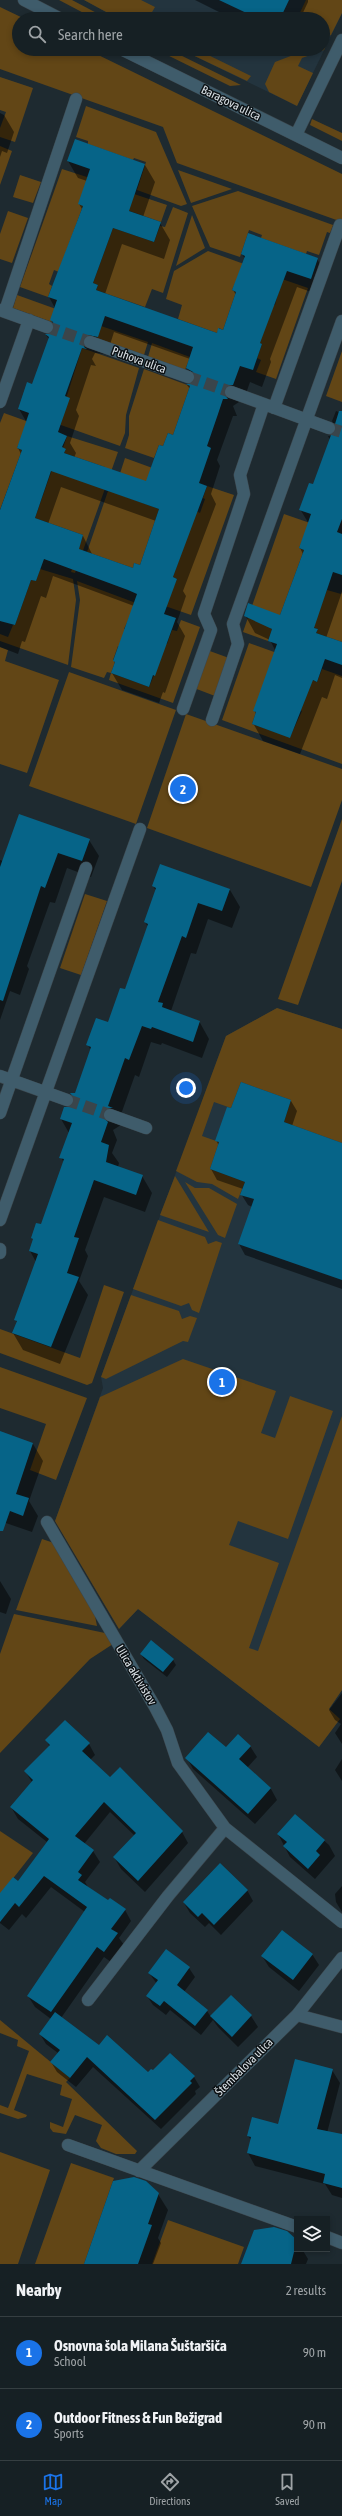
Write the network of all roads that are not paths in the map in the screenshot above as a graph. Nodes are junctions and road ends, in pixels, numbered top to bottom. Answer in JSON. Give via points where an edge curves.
{"nodes":[{"id":1,"x":24,"y":0,"type":"edge"},
{"id":2,"x":47,"y":12,"type":"edge"},
{"id":3,"x":342,"y":40,"type":"edge"},
{"id":4,"x":135,"y":56,"type":"edge"},
{"id":5,"x":76,"y":99,"type":"dead end"},
{"id":6,"x":296,"y":135,"type":"junction"},
{"id":7,"x":342,"y":158,"type":"edge"},
{"id":8,"x":340,"y":225,"type":"dead end"},
{"id":9,"x":2,"y":311,"type":"edge"},
{"id":10,"x":29,"y":320,"type":"junction"},
{"id":11,"x":342,"y":321,"type":"edge"},
{"id":12,"x":47,"y":327,"type":"tunnel mouth"},
{"id":13,"x":90,"y":342,"type":"tunnel mouth"},
{"id":14,"x":188,"y":377,"type":"tunnel mouth"},
{"id":15,"x":231,"y":392,"type":"tunnel mouth"},
{"id":16,"x":0,"y":402,"type":"edge"},
{"id":17,"x":269,"y":406,"type":"junction"},
{"id":18,"x":306,"y":420,"type":"junction"},
{"id":19,"x":329,"y":428,"type":"tunnel mouth"},
{"id":20,"x":182,"y":709,"type":"dead end"},
{"id":21,"x":212,"y":720,"type":"dead end"},
{"id":22,"x":140,"y":829,"type":"dead end"},
{"id":23,"x":86,"y":868,"type":"dead end"},
{"id":24,"x":0,"y":1076,"type":"edge"},
{"id":25,"x":12,"y":1080,"type":"junction"},
{"id":26,"x":46,"y":1092,"type":"junction"},
{"id":27,"x":67,"y":1100,"type":"tunnel mouth"},
{"id":28,"x":0,"y":1113,"type":"edge"},
{"id":29,"x":110,"y":1115,"type":"tunnel mouth"},
{"id":30,"x":146,"y":1128,"type":"dead end"},
{"id":31,"x":0,"y":1220,"type":"edge"},
{"id":32,"x":0,"y":1250,"type":"edge"},
{"id":33,"x":0,"y":1253,"type":"edge"},
{"id":34,"x":46,"y":1522,"type":"dead end"},
{"id":35,"x":225,"y":1828,"type":"junction"},
{"id":36,"x":342,"y":1922,"type":"edge"},
{"id":37,"x":342,"y":1958,"type":"edge"},
{"id":38,"x":88,"y":2000,"type":"dead end"},
{"id":39,"x":297,"y":2015,"type":"junction"},
{"id":40,"x":342,"y":2027,"type":"edge"},
{"id":41,"x":68,"y":2146,"type":"dead end"},
{"id":42,"x":139,"y":2171,"type":"junction"},
{"id":43,"x":294,"y":2226,"type":"edge"},
{"id":44,"x":330,"y":2238,"type":"edge"},
{"id":45,"x":342,"y":2243,"type":"edge"}],
"edges":[{"from":1,"to":2,"type":"street"},
{"from":3,"to":6,"type":"street"},
{"from":4,"to":6,"type":"street","name":"Baragova ulica"},
{"from":5,"to":9,"type":"street"},
{"from":6,"to":7,"type":"street","name":"Baragova ulica"},
{"from":8,"to":17,"type":"street"},
{"from":9,"to":10,"type":"street"},
{"from":10,"to":12,"type":"street"},
{"from":10,"to":16,"type":"street"},
{"from":11,"to":18,"type":"street"},
{"from":13,"to":14,"type":"street","name":"Puhova ulica"},
{"from":15,"to":17,"type":"street"},
{"from":17,"to":18,"type":"street"},
{"from":17,"to":20,"type":"street","via":[[240,475],[244,494],[204,614],[211,630]]},
{"from":18,"to":19,"type":"street"},
{"from":18,"to":21,"type":"street","via":[[233,624],[238,644]]},
{"from":22,"to":26,"type":"street"},
{"from":23,"to":25,"type":"street"},
{"from":24,"to":25,"type":"street"},
{"from":25,"to":26,"type":"street"},
{"from":25,"to":28,"type":"street"},
{"from":26,"to":27,"type":"street"},
{"from":26,"to":31,"type":"street"},
{"from":29,"to":30,"type":"street"},
{"from":32,"to":33,"type":"street"},
{"from":34,"to":35,"type":"street","name":"Ulica aktivistov","via":[[155,1707],[167,1730],[178,1764]]},
{"from":35,"to":36,"type":"street","name":"Ulica aktivistov"},
{"from":35,"to":38,"type":"street","via":[[168,1896]]},
{"from":37,"to":39,"type":"street","name":"Štembalova ulica"},
{"from":39,"to":40,"type":"street"},
{"from":39,"to":42,"type":"street","name":"Štembalova ulica"},
{"from":41,"to":42,"type":"street"},
{"from":42,"to":43,"type":"street"},
{"from":44,"to":45,"type":"street"}]}
